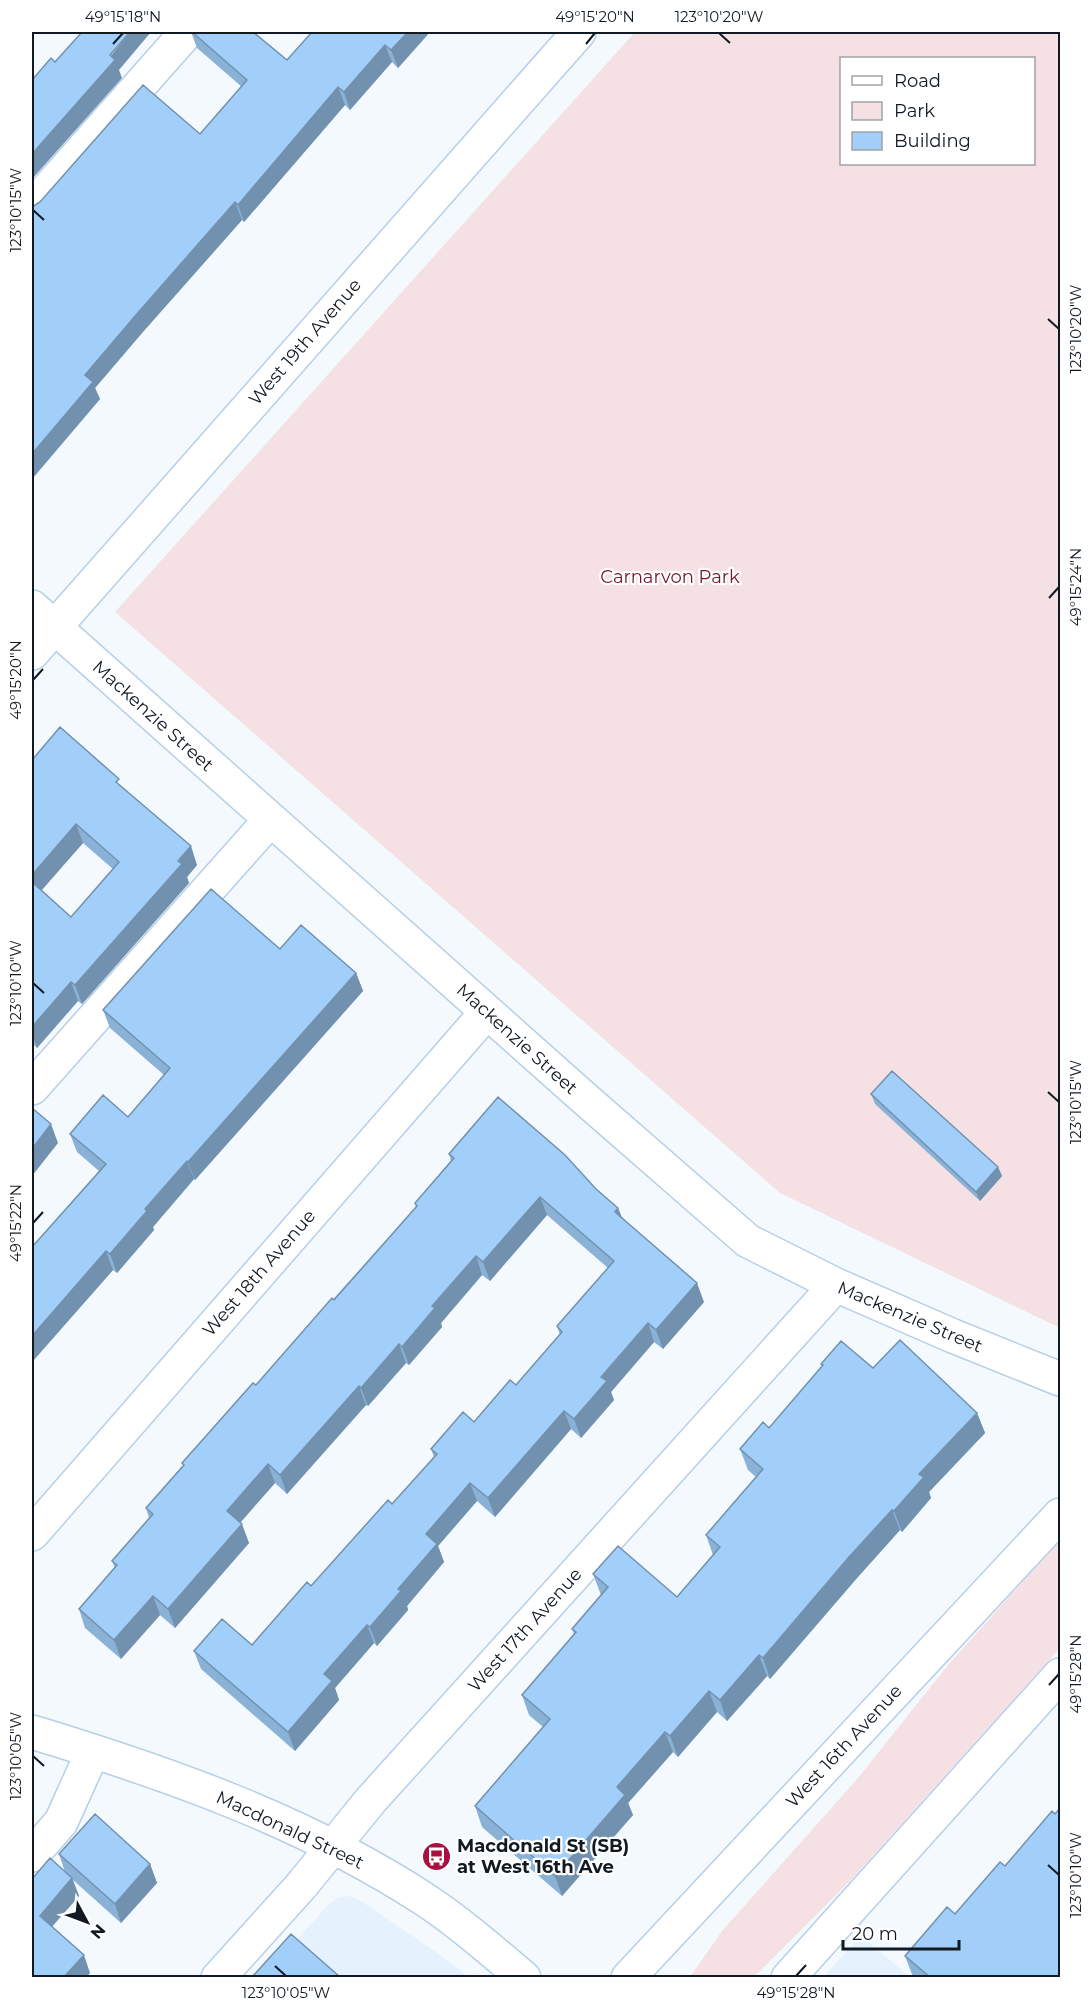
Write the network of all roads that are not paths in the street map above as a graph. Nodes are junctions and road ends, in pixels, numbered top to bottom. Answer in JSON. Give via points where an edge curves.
{"nodes":[{"id":1,"x":187,"y":32,"type":"edge"},
{"id":2,"x":579,"y":32,"type":"edge"},
{"id":3,"x":32,"y":207,"type":"edge"},
{"id":4,"x":43,"y":617,"type":"edge"},
{"id":5,"x":32,"y":653,"type":"edge"},
{"id":6,"x":270,"y":820,"type":"junction"},
{"id":7,"x":487,"y":1012,"type":"junction"},
{"id":8,"x":32,"y":1088,"type":"edge"},
{"id":9,"x":836,"y":1285,"type":"junction"},
{"id":10,"x":1060,"y":1379,"type":"edge"},
{"id":11,"x":1060,"y":1515,"type":"edge"},
{"id":12,"x":32,"y":1534,"type":"edge"},
{"id":13,"x":1060,"y":1675,"type":"edge"},
{"id":14,"x":32,"y":1732,"type":"edge"},
{"id":15,"x":93,"y":1750,"type":"junction"},
{"id":16,"x":333,"y":1846,"type":"junction"},
{"id":17,"x":32,"y":1855,"type":"edge"},
{"id":18,"x":218,"y":1977,"type":"edge"},
{"id":19,"x":524,"y":1977,"type":"edge"},
{"id":20,"x":627,"y":1977,"type":"edge"},
{"id":21,"x":788,"y":1977,"type":"edge"}],
"edges":[{"from":1,"to":3,"type":"street"},
{"from":2,"to":4,"type":"street","name":"West 19th Avenue"},
{"from":4,"to":5,"type":"street","name":"West 19th Avenue"},
{"from":4,"to":6,"type":"street","name":"Mackenzie Street"},
{"from":6,"to":7,"type":"street","name":"Mackenzie Street"},
{"from":6,"to":8,"type":"street"},
{"from":7,"to":9,"type":"street","name":"Mackenzie Street","via":[[748,1241]]},
{"from":7,"to":12,"type":"street","name":"West 18th Avenue"},
{"from":9,"to":10,"type":"street","name":"Mackenzie Street"},
{"from":9,"to":16,"type":"street","name":"West 17th Avenue"},
{"from":11,"to":20,"type":"street","name":"West 16th Avenue"},
{"from":13,"to":21,"type":"street"},
{"from":14,"to":15,"type":"street","name":"Macdonald Street"},
{"from":15,"to":16,"type":"street","name":"Macdonald Street","via":[[220,1795]]},
{"from":15,"to":17,"type":"street","via":[[61,1822]]},
{"from":16,"to":18,"type":"street","name":"West 17th Avenue"},
{"from":16,"to":19,"type":"street","name":"Macdonald Street","via":[[424,1899]]}]}
